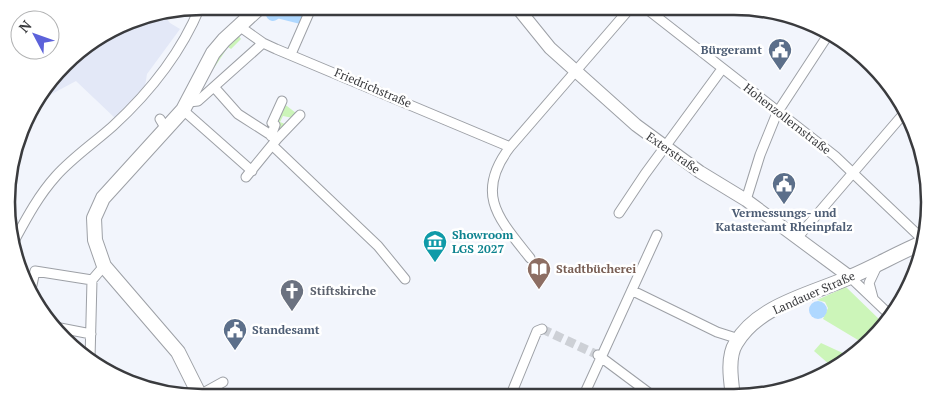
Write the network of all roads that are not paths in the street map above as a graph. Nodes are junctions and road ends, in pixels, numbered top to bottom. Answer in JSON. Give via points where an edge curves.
{"nodes":[{"id":1,"x":197,"y":15,"type":"edge"},
{"id":2,"x":251,"y":15,"type":"edge"},
{"id":3,"x":308,"y":15,"type":"edge"},
{"id":4,"x":523,"y":15,"type":"edge"},
{"id":5,"x":624,"y":15,"type":"edge"},
{"id":6,"x":654,"y":15,"type":"edge"},
{"id":7,"x":239,"y":26,"type":"junction"},
{"id":8,"x":826,"y":39,"type":"edge"},
{"id":9,"x":263,"y":43,"type":"junction"},
{"id":10,"x":292,"y":54,"type":"junction"},
{"id":11,"x":722,"y":69,"type":"junction"},
{"id":12,"x":575,"y":72,"type":"junction"},
{"id":13,"x":214,"y":87,"type":"junction"},
{"id":14,"x":282,"y":101,"type":"dead end"},
{"id":15,"x":186,"y":106,"type":"junction"},
{"id":16,"x":777,"y":113,"type":"junction"},
{"id":17,"x":300,"y":115,"type":"dead end"},
{"id":18,"x":901,"y":117,"type":"edge"},
{"id":19,"x":273,"y":140,"type":"junction"},
{"id":20,"x":510,"y":147,"type":"junction"},
{"id":21,"x":665,"y":148,"type":"junction"},
{"id":22,"x":853,"y":171,"type":"junction"},
{"id":23,"x":746,"y":200,"type":"junction"},
{"id":24,"x":620,"y":213,"type":"dead end"},
{"id":25,"x":18,"y":234,"type":"edge"},
{"id":26,"x":657,"y":235,"type":"dead end"},
{"id":27,"x":918,"y":235,"type":"edge"},
{"id":28,"x":797,"y":238,"type":"junction"},
{"id":29,"x":916,"y":246,"type":"edge"},
{"id":30,"x":530,"y":258,"type":"dead end"},
{"id":31,"x":877,"y":265,"type":"junction"},
{"id":32,"x":104,"y":266,"type":"junction"},
{"id":33,"x":850,"y":277,"type":"junction"},
{"id":34,"x":405,"y":278,"type":"dead end"},
{"id":35,"x":92,"y":280,"type":"junction"},
{"id":36,"x":33,"y":282,"type":"edge"},
{"id":37,"x":633,"y":291,"type":"junction"},
{"id":38,"x":873,"y":298,"type":"junction"},
{"id":39,"x":886,"y":311,"type":"edge"},
{"id":40,"x":65,"y":329,"type":"edge"},
{"id":41,"x":540,"y":330,"type":"dead end"},
{"id":42,"x":91,"y":334,"type":"junction"},
{"id":43,"x":738,"y":340,"type":"junction"},
{"id":44,"x":90,"y":352,"type":"edge"},
{"id":45,"x":600,"y":356,"type":"junction"},
{"id":46,"x":224,"y":382,"type":"dead end"},
{"id":47,"x":196,"y":389,"type":"edge"},
{"id":48,"x":212,"y":389,"type":"edge"},
{"id":49,"x":514,"y":389,"type":"edge"},
{"id":50,"x":586,"y":389,"type":"edge"},
{"id":51,"x":644,"y":389,"type":"edge"},
{"id":52,"x":733,"y":389,"type":"edge"}],
"edges":[{"from":1,"to":25,"type":"street","via":[[190,31],[156,82],[58,174],[35,204]]},
{"from":2,"to":7,"type":"main road"},
{"from":3,"to":10,"type":"street"},
{"from":4,"to":12,"type":"main road","name":"Exterstraße"},
{"from":5,"to":12,"type":"street"},
{"from":6,"to":11,"type":"street","name":"Hohenzollernstraße"},
{"from":7,"to":9,"type":"street","name":"Friedrichstraße"},
{"from":7,"to":15,"type":"main road","via":[[213,53]]},
{"from":8,"to":16,"type":"street"},
{"from":9,"to":10,"type":"street","name":"Friedrichstraße"},
{"from":9,"to":13,"type":"street"},
{"from":10,"to":20,"type":"street","name":"Friedrichstraße"},
{"from":11,"to":16,"type":"street","name":"Hohenzollernstraße"},
{"from":11,"to":21,"type":"street"},
{"from":12,"to":20,"type":"street"},
{"from":12,"to":21,"type":"main road","name":"Exterstraße"},
{"from":13,"to":15,"type":"street","via":[[198,101]]},
{"from":13,"to":19,"type":"street","via":[[238,114]]},
{"from":14,"to":19,"type":"street","via":[[272,123],[275,125]]},
{"from":15,"to":19,"type":"street","via":[[249,174]]},
{"from":15,"to":32,"type":"main road","via":[[163,124],[98,205],[94,228]]},
{"from":16,"to":22,"type":"street","name":"Hohenzollernstraße"},
{"from":16,"to":23,"type":"street"},
{"from":17,"to":19,"type":"street"},
{"from":18,"to":22,"type":"street"},
{"from":19,"to":34,"type":"street","via":[[386,254]]},
{"from":20,"to":30,"type":"street","via":[[497,168],[491,192],[500,219]]},
{"from":21,"to":23,"type":"main road","name":"Exterstraße"},
{"from":21,"to":24,"type":"street"},
{"from":22,"to":27,"type":"street","name":"Hohenzollernstraße"},
{"from":22,"to":28,"type":"street"},
{"from":23,"to":28,"type":"main road","name":"Exterstraße"},
{"from":26,"to":37,"type":"street"},
{"from":28,"to":33,"type":"main road","name":"Exterstraße"},
{"from":29,"to":31,"type":"main road","name":"Landauer Straße"},
{"from":31,"to":33,"type":"main road","name":"Landauer Straße"},
{"from":31,"to":38,"type":"street","via":[[869,283]]},
{"from":32,"to":35,"type":"street"},
{"from":32,"to":47,"type":"main road","via":[[178,352]]},
{"from":33,"to":38,"type":"street"},
{"from":33,"to":43,"type":"main road","name":"Landauer Straße","via":[[772,310],[750,326]]},
{"from":35,"to":36,"type":"street","via":[[35,271]]},
{"from":35,"to":42,"type":"street"},
{"from":37,"to":43,"type":"street"},
{"from":37,"to":45,"type":"street"},
{"from":38,"to":39,"type":"street"},
{"from":40,"to":42,"type":"street"},
{"from":41,"to":49,"type":"street"},
{"from":42,"to":44,"type":"street"},
{"from":43,"to":52,"type":"main road","name":"Landauer Straße","via":[[731,363]]},
{"from":45,"to":50,"type":"street"},
{"from":45,"to":51,"type":"street"},
{"from":46,"to":48,"type":"street"}]}
